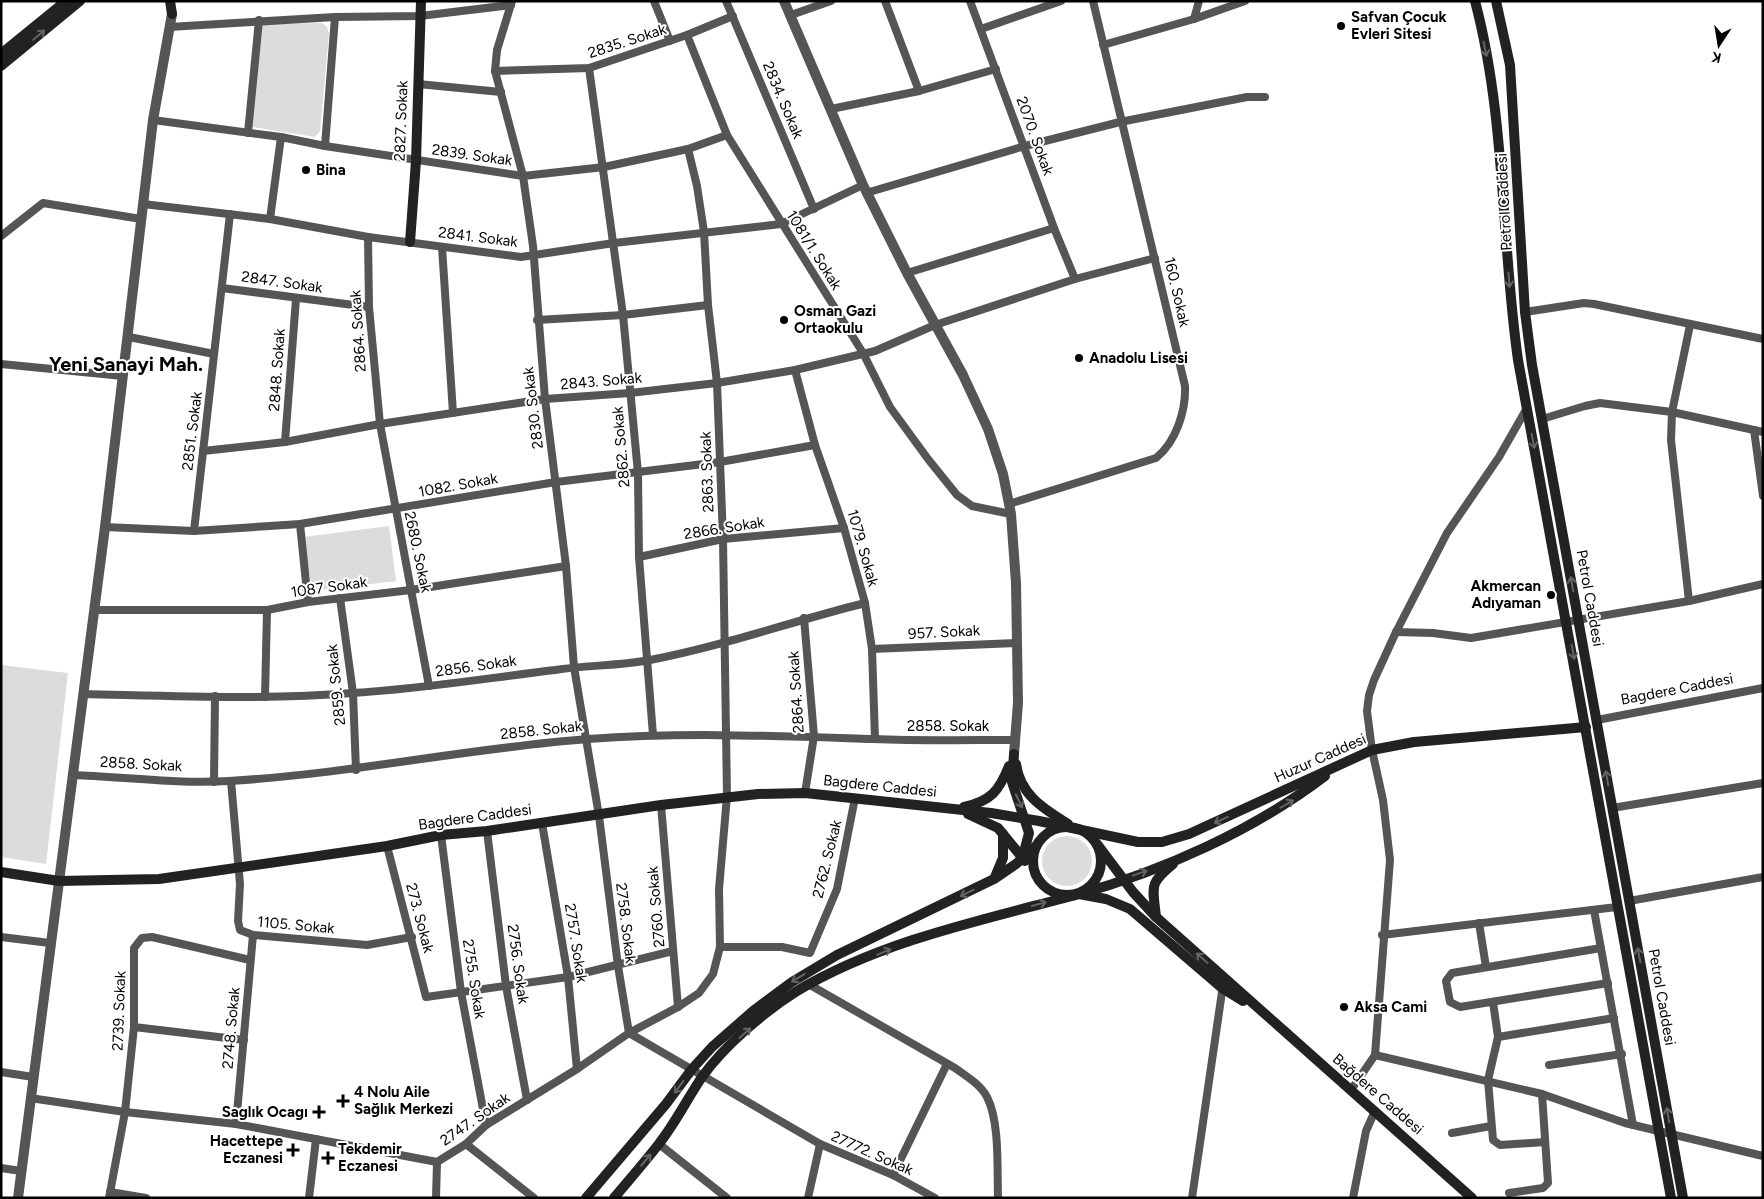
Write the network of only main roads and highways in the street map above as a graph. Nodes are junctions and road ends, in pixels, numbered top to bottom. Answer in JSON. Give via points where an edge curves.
{"nodes":[{"id":1,"x":66,"y":1,"type":"edge"},
{"id":2,"x":80,"y":1,"type":"edge"},
{"id":3,"x":171,"y":1,"type":"edge"},
{"id":4,"x":420,"y":1,"type":"edge"},
{"id":5,"x":1475,"y":1,"type":"edge"},
{"id":6,"x":1496,"y":1,"type":"edge"},
{"id":7,"x":172,"y":14,"type":"road end"},
{"id":8,"x":1,"y":54,"type":"edge"},
{"id":9,"x":1,"y":66,"type":"edge"},
{"id":10,"x":410,"y":242,"type":"road end"},
{"id":11,"x":1586,"y":727,"type":"junction"},
{"id":12,"x":1014,"y":754,"type":"junction"},
{"id":13,"x":1344,"y":762,"type":"junction"},
{"id":14,"x":953,"y":809,"type":"junction"},
{"id":15,"x":1026,"y":819,"type":"junction"},
{"id":16,"x":1076,"y":828,"type":"junction"},
{"id":17,"x":1003,"y":833,"type":"junction"},
{"id":18,"x":1097,"y":844,"type":"junction"},
{"id":19,"x":1036,"y":846,"type":"junction"},
{"id":20,"x":1181,"y":857,"type":"junction"},
{"id":21,"x":1023,"y":858,"type":"junction"},
{"id":22,"x":1,"y":872,"type":"edge"},
{"id":23,"x":1034,"y":872,"type":"junction"},
{"id":24,"x":994,"y":879,"type":"junction"},
{"id":25,"x":1123,"y":879,"type":"junction"},
{"id":26,"x":1078,"y":894,"type":"junction"},
{"id":27,"x":1156,"y":917,"type":"junction"},
{"id":28,"x":1224,"y":983,"type":"junction"},
{"id":29,"x":586,"y":1198,"type":"edge"},
{"id":30,"x":614,"y":1198,"type":"edge"},
{"id":31,"x":1472,"y":1198,"type":"edge"},
{"id":32,"x":1670,"y":1198,"type":"edge"},
{"id":33,"x":1683,"y":1198,"type":"edge"}],
"edges":[{"from":1,"to":8,"type":"main road"},
{"from":9,"to":2,"type":"main road","one_way":true},
{"from":3,"to":7,"type":"main road"},
{"from":4,"to":10,"type":"main road","name":"2827. Sokak","via":[[416,161]]},
{"from":5,"to":11,"type":"main road","one_way":true,"via":[[1489,68],[1503,193],[1511,313]]},
{"from":33,"to":6,"type":"main road","name":"Petrol Caddesi","one_way":true,"via":[[1525,312],[1510,66]]},
{"from":11,"to":13,"type":"main road","name":"Huzur Caddesi","via":[[1414,742],[1372,750]]},
{"from":11,"to":32,"type":"main road"},
{"from":12,"to":14,"type":"main road","via":[[996,792],[979,804]]},
{"from":12,"to":15,"type":"main road","one_way":true,"via":[[1013,785]]},
{"from":12,"to":16,"type":"main road","via":[[1019,778],[1028,795]]},
{"from":13,"to":16,"type":"main road","name":"Huzur Caddesi","one_way":true,"via":[[1171,840],[1133,842]]},
{"from":20,"to":13,"type":"main road","one_way":true,"via":[[1293,801]]},
{"from":14,"to":15,"type":"main road"},
{"from":14,"to":17,"type":"main road","via":[[991,823]]},
{"from":14,"to":22,"type":"main road","name":"Bagdere Caddesi","via":[[805,793],[727,796],[159,879],[59,881]]},
{"from":15,"to":16,"type":"main road"},
{"from":15,"to":21,"type":"main road","via":[[1029,838]]},
{"from":16,"to":18,"type":"main road"},
{"from":16,"to":19,"type":"main road","via":[[1056,829],[1044,835]]},
{"from":17,"to":21,"type":"main road"},
{"from":17,"to":24,"type":"main road","via":[[1004,854]]},
{"from":18,"to":25,"type":"main road","name":"Bağdere Caddesi"},
{"from":18,"to":26,"type":"main road","via":[[1101,857],[1098,877]]},
{"from":19,"to":21,"type":"main road"},
{"from":19,"to":23,"type":"main road","via":[[1032,859]]},
{"from":25,"to":20,"type":"main road","one_way":true},
{"from":20,"to":27,"type":"main road","via":[[1154,882]]},
{"from":21,"to":23,"type":"main road"},
{"from":21,"to":24,"type":"main road"},
{"from":23,"to":26,"type":"main road","via":[[1040,884],[1051,892],[1064,896]]},
{"from":24,"to":29,"type":"main road","one_way":true,"via":[[819,965],[753,1011],[692,1069]]},
{"from":25,"to":26,"type":"main road"},
{"from":25,"to":27,"type":"main road","name":"Bağdere Caddesi"},
{"from":26,"to":28,"type":"main road","name":"Bağdere Caddesi","via":[[1106,899],[1130,909]]},
{"from":30,"to":26,"type":"main road","one_way":true,"via":[[659,1144],[703,1075],[730,1045],[762,1017],[810,985],[835,971],[923,937]]},
{"from":28,"to":27,"type":"main road","name":"Bağdere Caddesi","one_way":true},
{"from":28,"to":31,"type":"main road","name":"Bağdere Caddesi","via":[[1264,1014]]}]}
